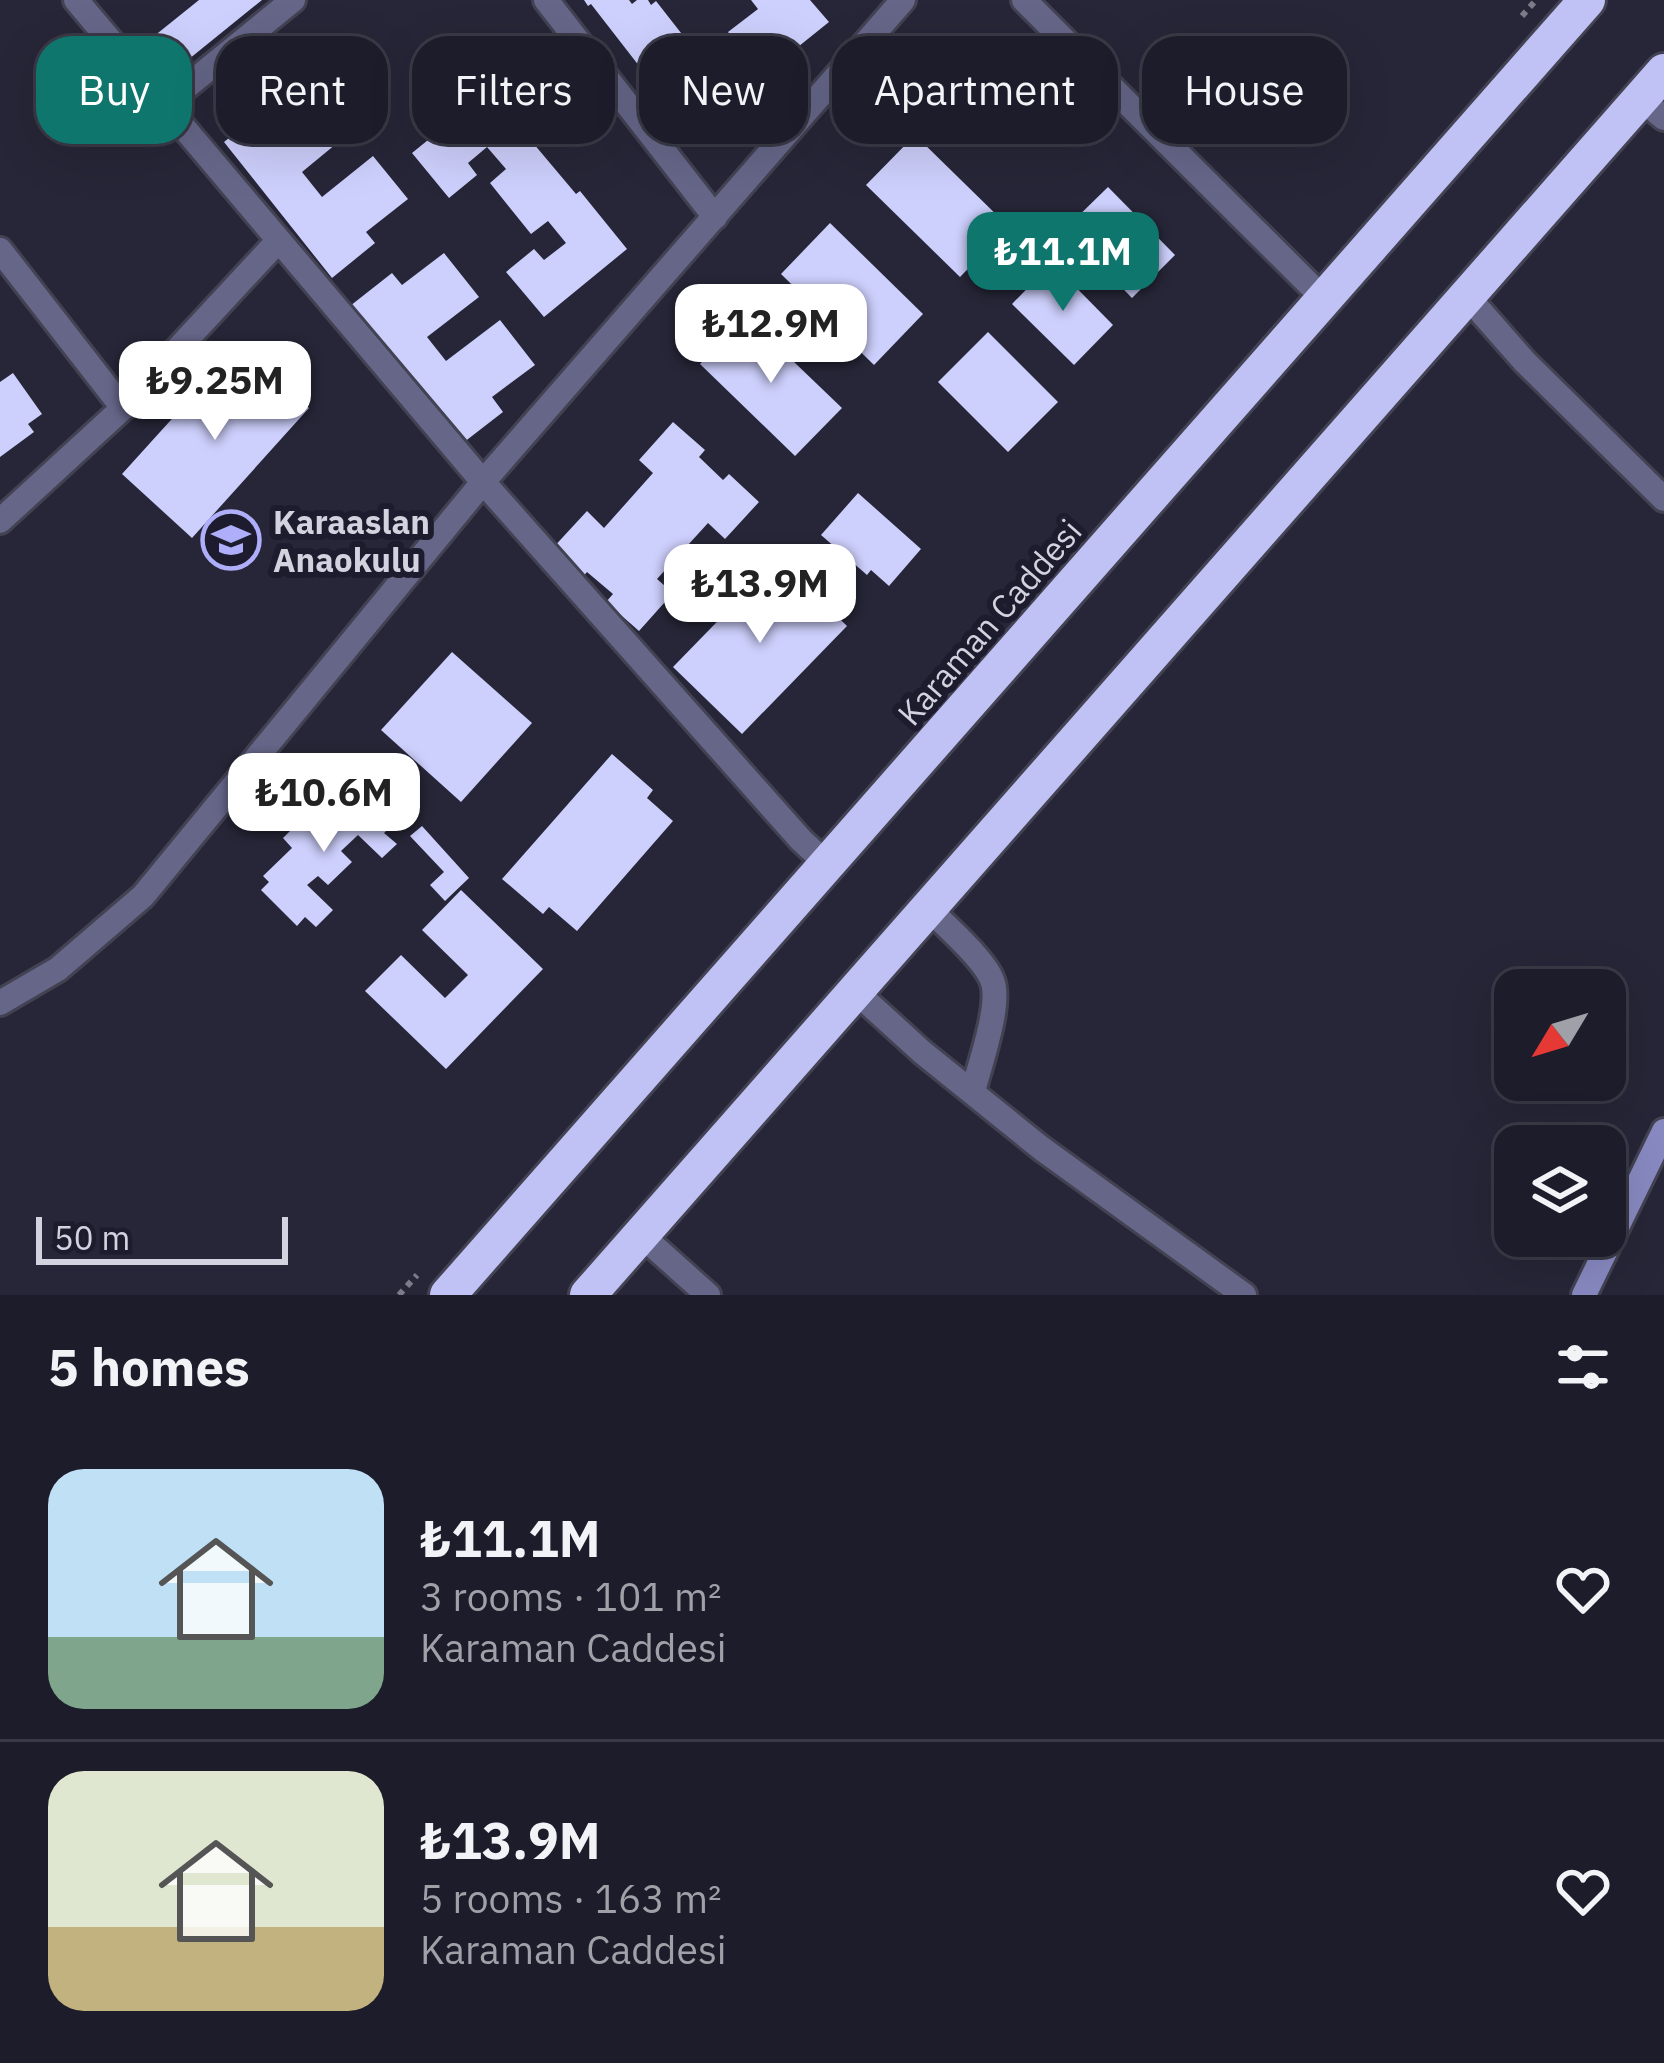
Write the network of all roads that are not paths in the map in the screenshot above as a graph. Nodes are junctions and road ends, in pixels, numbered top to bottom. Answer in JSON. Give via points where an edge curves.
{"nodes":[{"id":1,"x":76,"y":0,"type":"edge"},
{"id":2,"x":293,"y":0,"type":"edge"},
{"id":3,"x":546,"y":0,"type":"edge"},
{"id":4,"x":903,"y":0,"type":"edge"},
{"id":5,"x":1024,"y":0,"type":"edge"},
{"id":6,"x":1587,"y":0,"type":"edge"},
{"id":7,"x":106,"y":36,"type":"edge"},
{"id":8,"x":192,"y":82,"type":"edge"},
{"id":9,"x":1656,"y":96,"type":"edge"},
{"id":10,"x":192,"y":138,"type":"edge"},
{"id":11,"x":715,"y":217,"type":"junction"},
{"id":12,"x":278,"y":241,"type":"junction"},
{"id":13,"x":0,"y":250,"type":"edge"},
{"id":14,"x":1467,"y":296,"type":"junction"},
{"id":15,"x":1324,"y":299,"type":"junction"},
{"id":16,"x":123,"y":408,"type":"junction"},
{"id":17,"x":483,"y":482,"type":"junction"},
{"id":18,"x":1664,"y":499,"type":"edge"},
{"id":19,"x":0,"y":520,"type":"edge"},
{"id":20,"x":828,"y":865,"type":"junction"},
{"id":21,"x":928,"y":908,"type":"junction"},
{"id":22,"x":855,"y":991,"type":"junction"},
{"id":23,"x":0,"y":1003,"type":"edge"},
{"id":24,"x":973,"y":1092,"type":"junction"},
{"id":25,"x":1664,"y":1131,"type":"edge"},
{"id":26,"x":641,"y":1235,"type":"junction"},
{"id":27,"x":448,"y":1295,"type":"edge"},
{"id":28,"x":588,"y":1295,"type":"edge"},
{"id":29,"x":708,"y":1295,"type":"edge"},
{"id":30,"x":1244,"y":1295,"type":"edge"},
{"id":31,"x":1583,"y":1295,"type":"edge"}],
"edges":[{"from":1,"to":7,"type":"street"},
{"from":2,"to":8,"type":"street"},
{"from":3,"to":11,"type":"street"},
{"from":4,"to":11,"type":"street"},
{"from":5,"to":15,"type":"street"},
{"from":6,"to":15,"type":"highway","name":"Karaman Caddesi"},
{"from":9,"to":14,"type":"highway"},
{"from":10,"to":12,"type":"street"},
{"from":11,"to":17,"type":"street"},
{"from":12,"to":16,"type":"street"},
{"from":12,"to":17,"type":"street"},
{"from":13,"to":16,"type":"street"},
{"from":14,"to":18,"type":"street"},
{"from":14,"to":21,"type":"highway"},
{"from":15,"to":20,"type":"highway","name":"Karaman Caddesi"},
{"from":16,"to":19,"type":"street"},
{"from":17,"to":20,"type":"street"},
{"from":17,"to":23,"type":"street","via":[[143,896],[58,969]]},
{"from":20,"to":27,"type":"highway","name":"Karaman Caddesi"},
{"from":21,"to":22,"type":"highway"},
{"from":21,"to":24,"type":"street","via":[[992,980]]},
{"from":22,"to":24,"type":"street"},
{"from":22,"to":26,"type":"highway"},
{"from":24,"to":30,"type":"street"},
{"from":25,"to":31,"type":"street"},
{"from":26,"to":28,"type":"highway"},
{"from":26,"to":29,"type":"street"}]}
